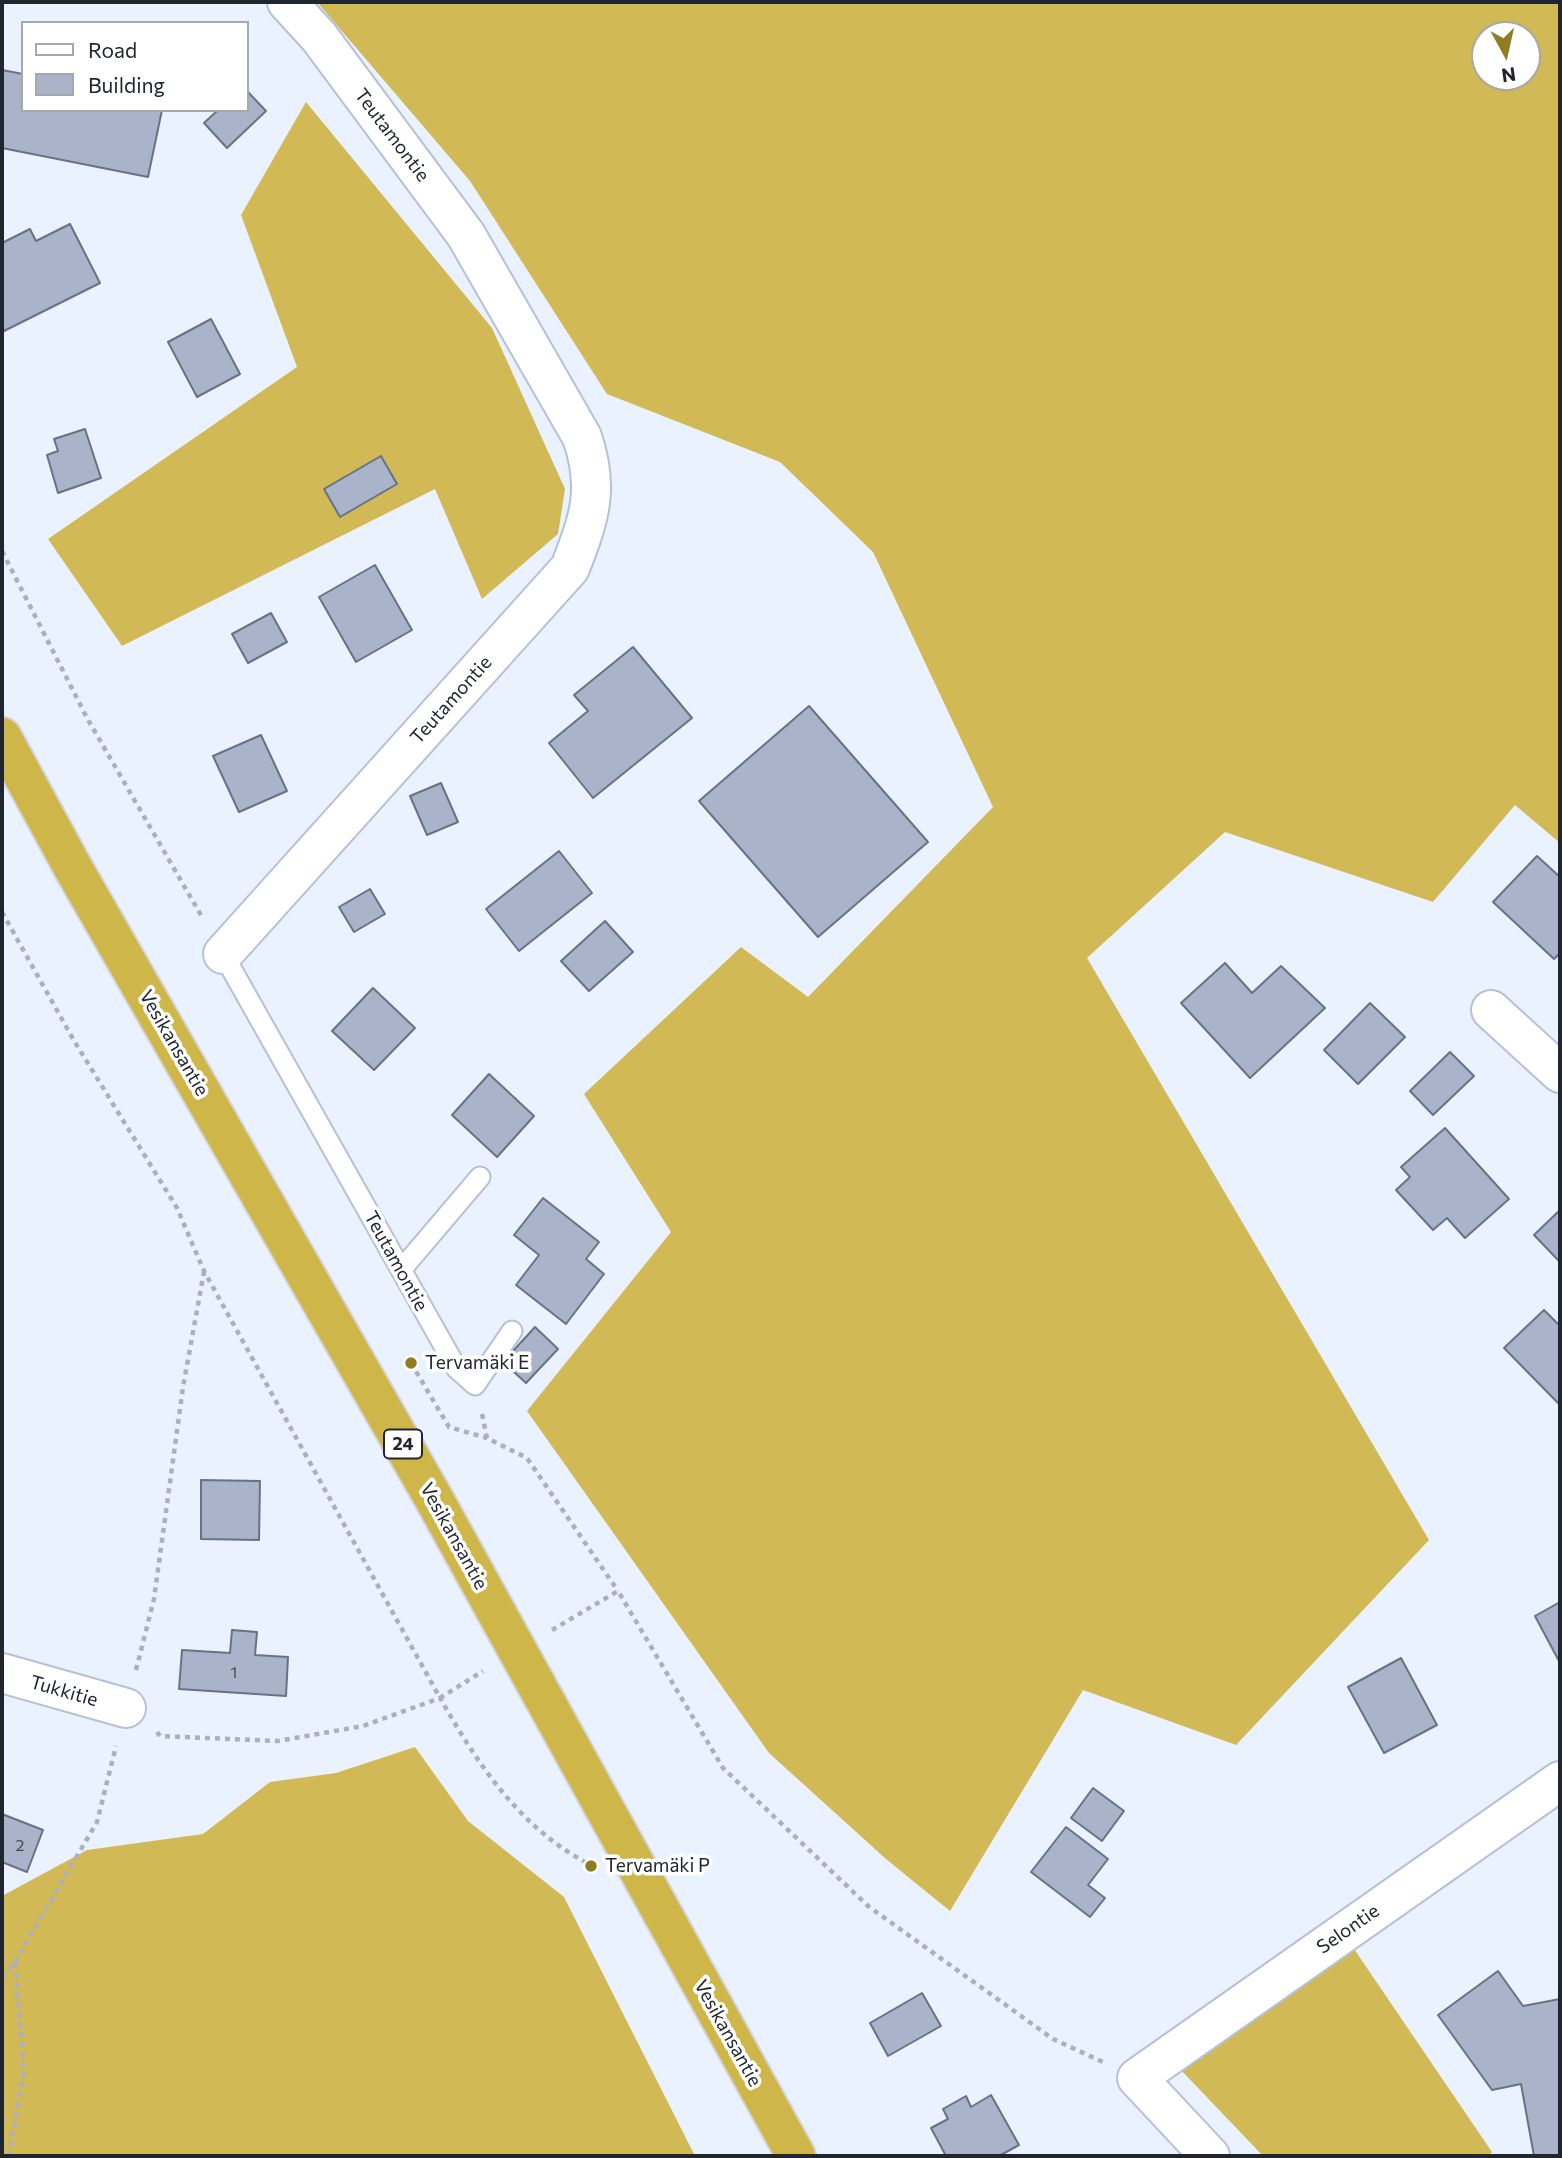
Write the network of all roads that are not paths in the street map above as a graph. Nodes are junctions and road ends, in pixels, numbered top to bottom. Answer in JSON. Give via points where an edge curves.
{"nodes":[{"id":1,"x":287,"y":2,"type":"edge"},
{"id":2,"x":2,"y":737,"type":"edge"},
{"id":3,"x":223,"y":954,"type":"joint"},
{"id":4,"x":1492,"y":1010,"type":"dead end"},
{"id":5,"x":1560,"y":1073,"type":"edge"},
{"id":6,"x":480,"y":1177,"type":"dead end"},
{"id":7,"x":401,"y":1270,"type":"junction"},
{"id":8,"x":512,"y":1331,"type":"dead end"},
{"id":9,"x":2,"y":1674,"type":"edge"},
{"id":10,"x":126,"y":1709,"type":"road end"},
{"id":11,"x":1558,"y":1788,"type":"edge"},
{"id":12,"x":796,"y":2156,"type":"edge"},
{"id":13,"x":1210,"y":2156,"type":"edge"}],
"edges":[{"from":1,"to":3,"type":"street","name":"Teutamontie","via":[[319,37],[466,235],[582,437],[591,462],[593,489],[585,530],[570,568]]},
{"from":2,"to":12,"type":"highway","name":"Vesikansantie","number":"24","via":[[434,1499]]},
{"from":3,"to":7,"type":"lane","name":"Teutamontie"},
{"from":4,"to":5,"type":"street"},
{"from":6,"to":7,"type":"lane"},
{"from":7,"to":8,"type":"lane","name":"Teutamontie","via":[[457,1369],[475,1385]]},
{"from":9,"to":10,"type":"street","name":"Tukkitie"},
{"from":11,"to":13,"type":"street","name":"Selontie","via":[[1137,2078]]}]}
